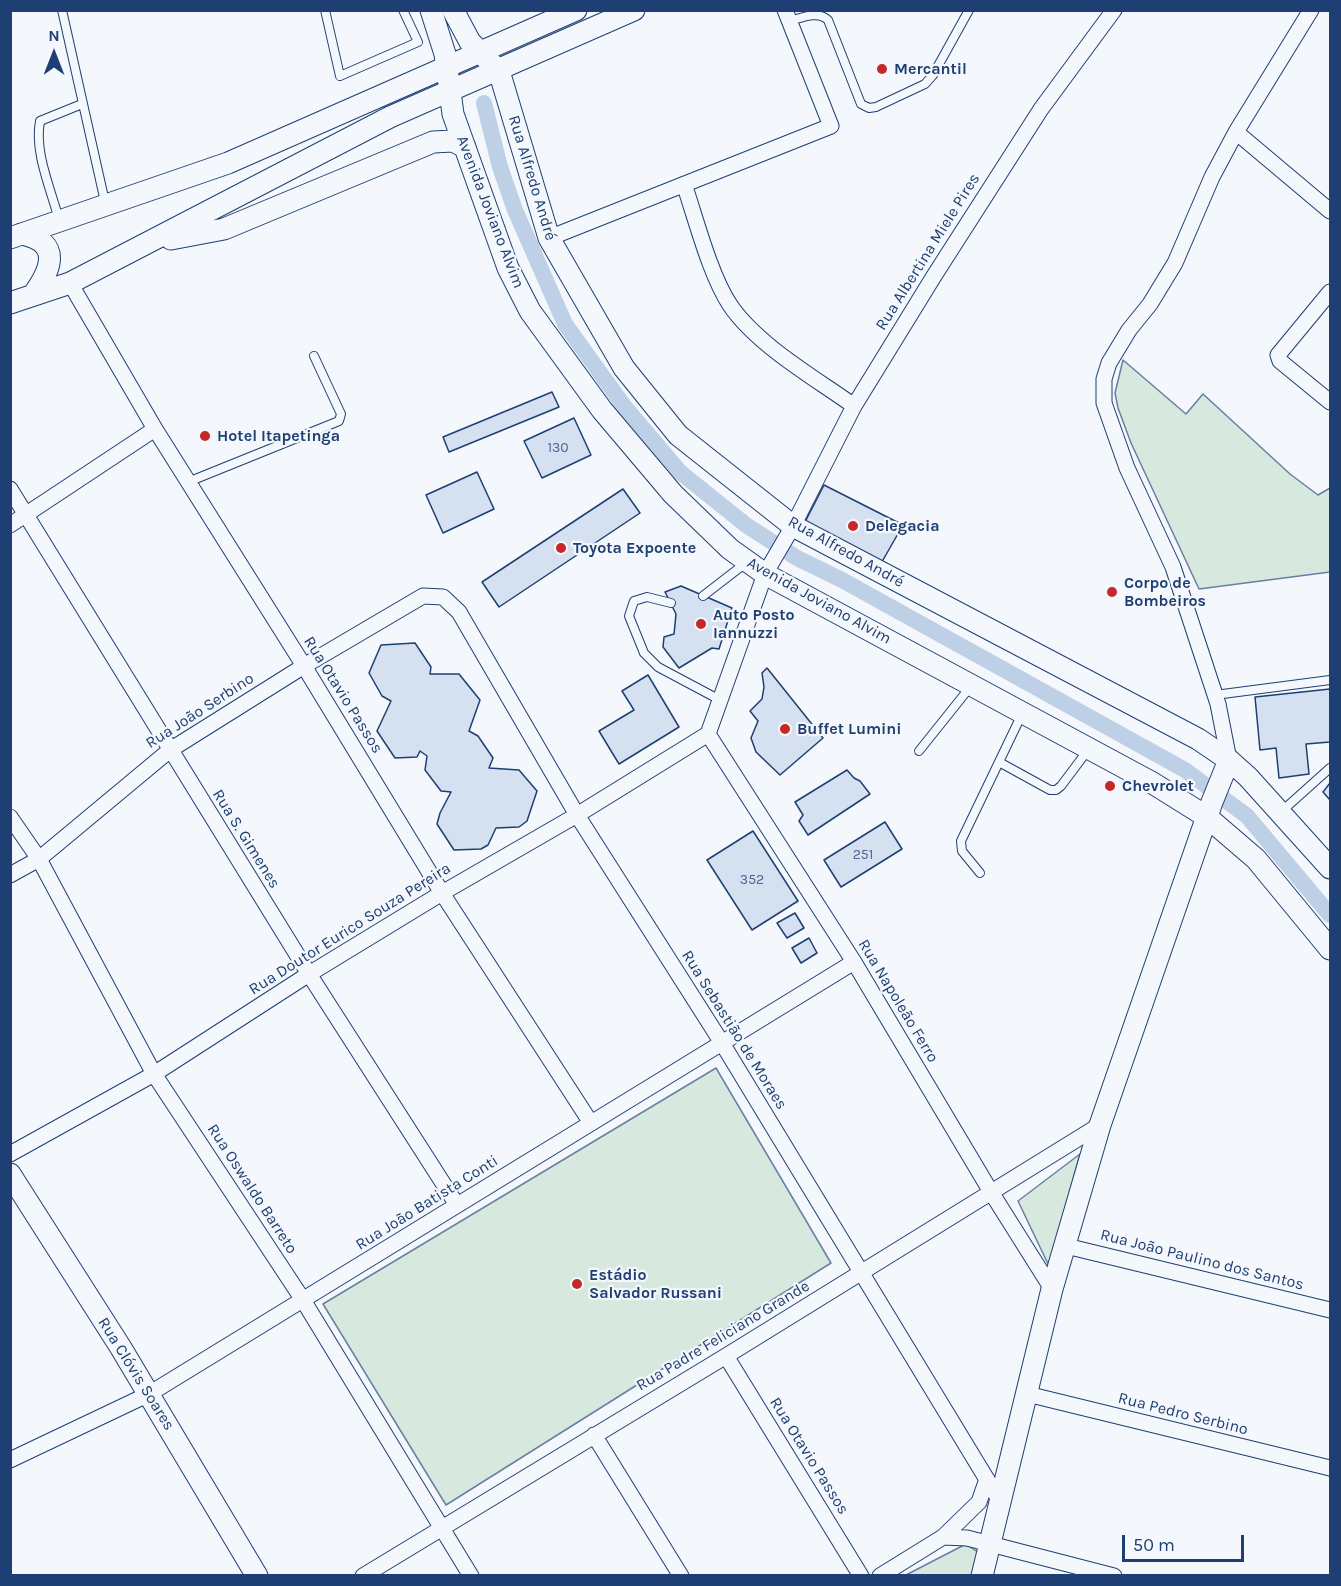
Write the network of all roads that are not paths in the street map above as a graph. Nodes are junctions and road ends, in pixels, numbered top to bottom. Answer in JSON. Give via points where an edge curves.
{"nodes":[{"id":1,"x":62,"y":10,"type":"edge"},
{"id":2,"x":325,"y":10,"type":"edge"},
{"id":3,"x":404,"y":10,"type":"edge"},
{"id":4,"x":431,"y":10,"type":"edge"},
{"id":5,"x":453,"y":10,"type":"edge"},
{"id":6,"x":576,"y":10,"type":"edge"},
{"id":7,"x":634,"y":10,"type":"edge"},
{"id":8,"x":969,"y":10,"type":"edge"},
{"id":9,"x":1114,"y":10,"type":"edge"},
{"id":10,"x":1311,"y":10,"type":"edge"},
{"id":11,"x":787,"y":16,"type":"edge"},
{"id":12,"x":481,"y":53,"type":"junction"},
{"id":13,"x":447,"y":67,"type":"junction"},
{"id":14,"x":499,"y":70,"type":"junction"},
{"id":15,"x":449,"y":92,"type":"junction"},
{"id":16,"x":82,"y":104,"type":"junction"},
{"id":17,"x":1236,"y":132,"type":"junction"},
{"id":18,"x":465,"y":147,"type":"junction"},
{"id":19,"x":684,"y":184,"type":"junction"},
{"id":20,"x":106,"y":206,"type":"junction"},
{"id":21,"x":1330,"y":211,"type":"edge"},
{"id":22,"x":60,"y":221,"type":"junction"},
{"id":23,"x":16,"y":236,"type":"edge"},
{"id":24,"x":549,"y":238,"type":"junction"},
{"id":25,"x":146,"y":244,"type":"junction"},
{"id":26,"x":70,"y":283,"type":"junction"},
{"id":27,"x":1330,"y":292,"type":"edge"},
{"id":28,"x":33,"y":296,"type":"junction"},
{"id":29,"x":10,"y":303,"type":"edge"},
{"id":30,"x":314,"y":356,"type":"dead end"},
{"id":31,"x":1330,"y":402,"type":"edge"},
{"id":32,"x":854,"y":406,"type":"junction"},
{"id":33,"x":155,"y":429,"type":"junction"},
{"id":34,"x":188,"y":482,"type":"junction"},
{"id":35,"x":10,"y":489,"type":"edge"},
{"id":36,"x":26,"y":515,"type":"junction"},
{"id":37,"x":10,"y":525,"type":"edge"},
{"id":38,"x":791,"y":529,"type":"junction"},
{"id":39,"x":748,"y":561,"type":"junction"},
{"id":40,"x":769,"y":566,"type":"junction"},
{"id":41,"x":423,"y":596,"type":"joint"},
{"id":42,"x":703,"y":596,"type":"dead end"},
{"id":43,"x":671,"y":603,"type":"dead end"},
{"id":44,"x":304,"y":666,"type":"junction"},
{"id":45,"x":1330,"y":680,"type":"edge"},
{"id":46,"x":972,"y":684,"type":"junction"},
{"id":47,"x":1215,"y":695,"type":"junction"},
{"id":48,"x":720,"y":700,"type":"junction"},
{"id":49,"x":1023,"y":712,"type":"junction"},
{"id":50,"x":708,"y":734,"type":"junction"},
{"id":51,"x":1089,"y":748,"type":"junction"},
{"id":52,"x":170,"y":750,"type":"junction"},
{"id":53,"x":919,"y":751,"type":"dead end"},
{"id":54,"x":999,"y":762,"type":"junction"},
{"id":55,"x":1226,"y":767,"type":"junction"},
{"id":56,"x":1330,"y":768,"type":"edge"},
{"id":57,"x":1179,"y":799,"type":"junction"},
{"id":58,"x":1209,"y":809,"type":"junction"},
{"id":59,"x":1280,"y":812,"type":"junction"},
{"id":60,"x":577,"y":815,"type":"junction"},
{"id":61,"x":10,"y":818,"type":"edge"},
{"id":62,"x":1235,"y":841,"type":"junction"},
{"id":63,"x":1197,"y":846,"type":"junction"},
{"id":64,"x":39,"y":859,"type":"junction"},
{"id":65,"x":1330,"y":868,"type":"edge"},
{"id":66,"x":980,"y":873,"type":"dead end"},
{"id":67,"x":10,"y":875,"type":"edge"},
{"id":68,"x":442,"y":893,"type":"junction"},
{"id":69,"x":1330,"y":948,"type":"edge"},
{"id":70,"x":854,"y":962,"type":"junction"},
{"id":71,"x":309,"y":974,"type":"junction"},
{"id":72,"x":722,"y":1042,"type":"junction"},
{"id":73,"x":154,"y":1074,"type":"junction"},
{"id":74,"x":591,"y":1123,"type":"junction"},
{"id":75,"x":1100,"y":1125,"type":"junction"},
{"id":76,"x":10,"y":1154,"type":"edge"},
{"id":77,"x":10,"y":1174,"type":"edge"},
{"id":78,"x":991,"y":1192,"type":"junction"},
{"id":79,"x":457,"y":1205,"type":"junction"},
{"id":80,"x":1066,"y":1246,"type":"junction"},
{"id":81,"x":860,"y":1273,"type":"junction"},
{"id":82,"x":1052,"y":1289,"type":"junction"},
{"id":83,"x":303,"y":1300,"type":"junction"},
{"id":84,"x":1330,"y":1310,"type":"edge"},
{"id":85,"x":726,"y":1356,"type":"junction"},
{"id":86,"x":149,"y":1394,"type":"junction"},
{"id":87,"x":1027,"y":1394,"type":"junction"},
{"id":88,"x":594,"y":1436,"type":"junction"},
{"id":89,"x":10,"y":1460,"type":"edge"},
{"id":90,"x":1330,"y":1468,"type":"edge"},
{"id":91,"x":987,"y":1479,"type":"junction"},
{"id":92,"x":1000,"y":1501,"type":"junction"},
{"id":93,"x":442,"y":1527,"type":"junction"},
{"id":94,"x":943,"y":1537,"type":"junction"},
{"id":95,"x":990,"y":1545,"type":"junction"},
{"id":96,"x":257,"y":1575,"type":"edge"},
{"id":97,"x":363,"y":1575,"type":"edge"},
{"id":98,"x":471,"y":1575,"type":"edge"},
{"id":99,"x":681,"y":1575,"type":"edge"},
{"id":100,"x":861,"y":1575,"type":"edge"},
{"id":101,"x":880,"y":1575,"type":"edge"},
{"id":102,"x":982,"y":1575,"type":"edge"},
{"id":103,"x":1114,"y":1575,"type":"edge"}],
"edges":[{"from":1,"to":16,"type":"lane"},
{"from":2,"to":3,"type":"lane","via":[[340,76],[418,42]]},
{"from":4,"to":13,"type":"main road","name":"Avenida Joviano Alvim"},
{"from":5,"to":12,"type":"main road","via":[[470,42]]},
{"from":6,"to":12,"type":"main road"},
{"from":7,"to":14,"type":"main road"},
{"from":8,"to":11,"type":"lane","via":[[925,84],[869,108],[861,104],[828,20],[816,15]]},
{"from":9,"to":32,"type":"street","name":"Rua Albertina Miele Pires","via":[[1041,109]]},
{"from":10,"to":17,"type":"street"},
{"from":11,"to":19,"type":"street","via":[[831,126]]},
{"from":12,"to":13,"type":"main road"},
{"from":12,"to":14,"type":"main road"},
{"from":13,"to":15,"type":"main road","name":"Avenida Joviano Alvim"},
{"from":13,"to":20,"type":"main road","via":[[228,163]]},
{"from":14,"to":15,"type":"main road"},
{"from":14,"to":24,"type":"main road","name":"Rua Alfredo André"},
{"from":15,"to":18,"type":"main road","name":"Avenida Joviano Alvim"},
{"from":15,"to":25,"type":"main road","via":[[390,117]]},
{"from":16,"to":20,"type":"lane"},
{"from":16,"to":22,"type":"lane","via":[[40,121],[39,147]]},
{"from":17,"to":21,"type":"street"},
{"from":17,"to":47,"type":"street","via":[[1175,263],[1124,338],[1104,380],[1104,403],[1127,468],[1173,567]]},
{"from":18,"to":25,"type":"main road","via":[[453,141],[433,142],[224,229]]},
{"from":18,"to":39,"type":"main road","name":"Avenida Joviano Alvim","via":[[508,268],[530,311],[602,410],[673,494],[730,549]]},
{"from":19,"to":24,"type":"street"},
{"from":19,"to":32,"type":"street","via":[[729,304],[754,335]]},
{"from":20,"to":22,"type":"main road"},
{"from":22,"to":23,"type":"main road"},
{"from":23,"to":28,"type":"main road","via":[[33,237],[48,251],[48,272]]},
{"from":24,"to":38,"type":"main road","name":"Rua Alfredo André","via":[[624,368],[678,435]]},
{"from":25,"to":26,"type":"main road"},
{"from":26,"to":28,"type":"main road"},
{"from":26,"to":33,"type":"street","name":"Rua Otavio Passos"},
{"from":27,"to":31,"type":"street","via":[[1278,356]]},
{"from":28,"to":29,"type":"main road"},
{"from":30,"to":34,"type":"lane","via":[[341,414],[339,421]]},
{"from":32,"to":38,"type":"street","name":"Rua Albertina Miele Pires"},
{"from":33,"to":34,"type":"street","name":"Rua Otavio Passos"},
{"from":33,"to":36,"type":"street"},
{"from":34,"to":44,"type":"street","name":"Rua Otavio Passos"},
{"from":35,"to":36,"type":"street","name":"Rua S. Gimenes"},
{"from":36,"to":37,"type":"street"},
{"from":36,"to":52,"type":"street","name":"Rua S. Gimenes"},
{"from":38,"to":40,"type":"street","name":"Rua Albertina Miele Pires"},
{"from":38,"to":55,"type":"main road","name":"Rua Alfredo André","via":[[1154,714],[1198,739]]},
{"from":39,"to":40,"type":"main road","name":"Avenida Joviano Alvim"},
{"from":39,"to":42,"type":"lane"},
{"from":40,"to":46,"type":"main road","name":"Avenida Joviano Alvim"},
{"from":40,"to":48,"type":"street","name":"Rua Albertina Miele Pires"},
{"from":41,"to":44,"type":"street","name":"Rua João Serbino"},
{"from":41,"to":60,"type":"street","name":"Rua Sebastião de Moraes","via":[[443,597],[459,612]]},
{"from":43,"to":48,"type":"lane","via":[[647,597],[634,601],[629,616],[644,652],[657,667]]},
{"from":44,"to":52,"type":"street","name":"Rua João Serbino"},
{"from":44,"to":68,"type":"street","name":"Rua Otavio Passos"},
{"from":45,"to":47,"type":"lane"},
{"from":46,"to":49,"type":"main road","name":"Avenida Joviano Alvim"},
{"from":46,"to":53,"type":"lane"},
{"from":47,"to":55,"type":"street"},
{"from":48,"to":50,"type":"street","name":"Rua Albertina Miele Pires"},
{"from":49,"to":51,"type":"main road","name":"Avenida Joviano Alvim"},
{"from":49,"to":54,"type":"lane"},
{"from":50,"to":60,"type":"street","name":"Rua Doutor Eurico Souza Pereira"},
{"from":50,"to":70,"type":"street","name":"Rua Napoleão Ferro"},
{"from":51,"to":54,"type":"lane","via":[[1056,790]]},
{"from":51,"to":57,"type":"main road","name":"Avenida Joviano Alvim"},
{"from":52,"to":64,"type":"street","name":"Rua João Serbino"},
{"from":52,"to":71,"type":"street","name":"Rua S. Gimenes"},
{"from":54,"to":66,"type":"lane","via":[[961,841],[962,851]]},
{"from":55,"to":58,"type":"main road"},
{"from":55,"to":59,"type":"main road","name":"Rua Alfredo André","via":[[1248,777]]},
{"from":56,"to":59,"type":"lane"},
{"from":57,"to":58,"type":"main road","name":"Avenida Joviano Alvim"},
{"from":57,"to":63,"type":"main road","via":[[1189,813]]},
{"from":58,"to":62,"type":"main road","name":"Avenida Joviano Alvim"},
{"from":58,"to":63,"type":"main road"},
{"from":59,"to":65,"type":"main road","name":"Rua Alfredo André"},
{"from":60,"to":68,"type":"street","name":"Rua Doutor Eurico Souza Pereira"},
{"from":60,"to":72,"type":"street","name":"Rua Sebastião de Moraes"},
{"from":61,"to":64,"type":"street","name":"Rua Oswaldo Barreto"},
{"from":62,"to":63,"type":"main road","via":[[1209,840]]},
{"from":62,"to":69,"type":"main road","name":"Avenida Joviano Alvim","via":[[1256,859]]},
{"from":63,"to":75,"type":"main road"},
{"from":64,"to":67,"type":"street","name":"Rua João Serbino"},
{"from":64,"to":73,"type":"street","name":"Rua Oswaldo Barreto"},
{"from":68,"to":71,"type":"street","name":"Rua Doutor Eurico Souza Pereira"},
{"from":68,"to":74,"type":"street","name":"Rua Otavio Passos"},
{"from":70,"to":72,"type":"street","name":"Rua João Batista Conti"},
{"from":70,"to":78,"type":"street","name":"Rua Napoleão Ferro"},
{"from":71,"to":73,"type":"street","name":"Rua Doutor Eurico Souza Pereira"},
{"from":71,"to":79,"type":"street","name":"Rua S. Gimenes"},
{"from":72,"to":74,"type":"street","name":"Rua João Batista Conti"},
{"from":72,"to":81,"type":"street","name":"Rua Sebastião de Moraes"},
{"from":73,"to":76,"type":"street","name":"Rua Doutor Eurico Souza Pereira"},
{"from":73,"to":83,"type":"street","name":"Rua Oswaldo Barreto"},
{"from":74,"to":79,"type":"street","name":"Rua João Batista Conti"},
{"from":75,"to":78,"type":"street","name":"Rua Padre Feliciano Grande"},
{"from":75,"to":80,"type":"main road"},
{"from":77,"to":86,"type":"main road","name":"Rua Clóvis Soares"},
{"from":78,"to":81,"type":"street","name":"Rua Padre Feliciano Grande"},
{"from":78,"to":82,"type":"street","name":"Rua Napoleão Ferro"},
{"from":79,"to":83,"type":"street","name":"Rua João Batista Conti"},
{"from":80,"to":82,"type":"main road"},
{"from":80,"to":84,"type":"street","name":"Rua João Paulino dos Santos"},
{"from":81,"to":85,"type":"street","name":"Rua Padre Feliciano Grande"},
{"from":81,"to":91,"type":"street","name":"Rua Sebastião de Moraes"},
{"from":82,"to":87,"type":"main road"},
{"from":83,"to":86,"type":"street","name":"Rua João Batista Conti"},
{"from":83,"to":93,"type":"street","name":"Rua Oswaldo Barreto"},
{"from":85,"to":88,"type":"street","name":"Rua Padre Feliciano Grande"},
{"from":85,"to":100,"type":"street","name":"Rua Otavio Passos"},
{"from":86,"to":89,"type":"street","name":"Rua João Batista Conti"},
{"from":86,"to":96,"type":"main road","name":"Rua Clóvis Soares"},
{"from":87,"to":90,"type":"street","name":"Rua Pedro Serbino"},
{"from":87,"to":92,"type":"main road"},
{"from":88,"to":93,"type":"street","name":"Rua Padre Feliciano Grande"},
{"from":88,"to":99,"type":"street"},
{"from":91,"to":92,"type":"street","name":"Rua Sebastião de Moraes"},
{"from":91,"to":94,"type":"street","via":[[979,1502]]},
{"from":92,"to":95,"type":"main road"},
{"from":93,"to":97,"type":"street","name":"Rua Padre Feliciano Grande"},
{"from":93,"to":98,"type":"street","name":"Rua Oswaldo Barreto"},
{"from":94,"to":95,"type":"street","via":[[967,1538]]},
{"from":94,"to":101,"type":"street"},
{"from":95,"to":102,"type":"main road"},
{"from":95,"to":103,"type":"street"}]}
